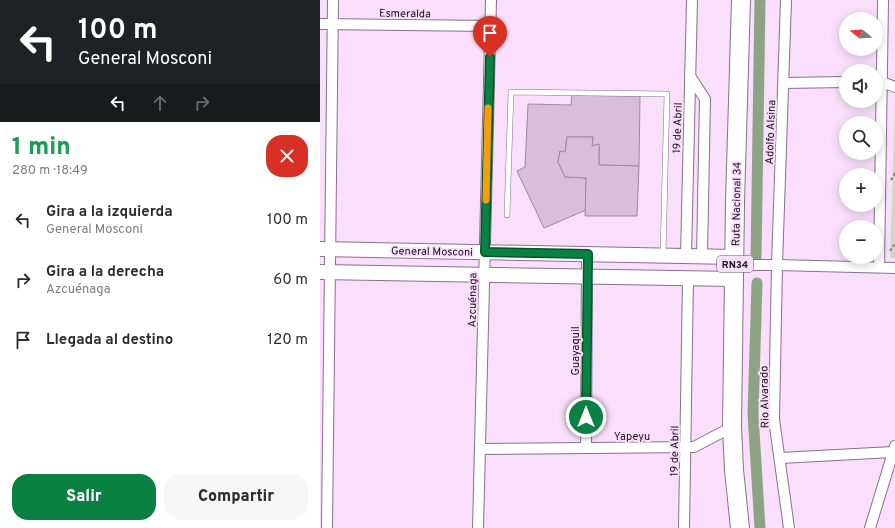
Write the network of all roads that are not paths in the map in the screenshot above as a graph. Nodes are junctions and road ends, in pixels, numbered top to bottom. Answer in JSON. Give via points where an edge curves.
{"nodes":[{"id":1,"x":333,"y":0,"type":"edge"},
{"id":2,"x":491,"y":0,"type":"edge"},
{"id":3,"x":692,"y":0,"type":"edge"},
{"id":4,"x":741,"y":0,"type":"edge"},
{"id":5,"x":786,"y":0,"type":"edge"},
{"id":6,"x":883,"y":0,"type":"edge"},
{"id":7,"x":320,"y":24,"type":"edge"},
{"id":8,"x":332,"y":24,"type":"junction"},
{"id":9,"x":490,"y":26,"type":"junction"},
{"id":10,"x":880,"y":64,"type":"edge"},
{"id":11,"x":690,"y":76,"type":"junction"},
{"id":12,"x":839,"y":82,"type":"edge"},
{"id":13,"x":784,"y":83,"type":"junction"},
{"id":14,"x":883,"y":83,"type":"edge"},
{"id":15,"x":895,"y":87,"type":"edge"},
{"id":16,"x":879,"y":108,"type":"edge"},
{"id":17,"x":507,"y":215,"type":"dead end"},
{"id":18,"x":325,"y":249,"type":"edge"},
{"id":19,"x":485,"y":252,"type":"junction"},
{"id":20,"x":588,"y":254,"type":"junction"},
{"id":21,"x":663,"y":256,"type":"junction"},
{"id":22,"x":686,"y":256,"type":"junction"},
{"id":23,"x":702,"y":256,"type":"junction"},
{"id":24,"x":777,"y":265,"type":"junction"},
{"id":25,"x":735,"y":267,"type":"junction"},
{"id":26,"x":879,"y":267,"type":"junction"},
{"id":27,"x":895,"y":268,"type":"edge"},
{"id":28,"x":325,"y":272,"type":"edge"},
{"id":29,"x":484,"y":274,"type":"junction"},
{"id":30,"x":587,"y":276,"type":"junction"},
{"id":31,"x":688,"y":278,"type":"junction"},
{"id":32,"x":732,"y":427,"type":"junction"},
{"id":33,"x":686,"y":447,"type":"junction"},
{"id":34,"x":586,"y":448,"type":"junction"},
{"id":35,"x":480,"y":449,"type":"junction"},
{"id":36,"x":894,"y":449,"type":"edge"},
{"id":37,"x":780,"y":458,"type":"junction"},
{"id":38,"x":327,"y":528,"type":"edge"},
{"id":39,"x":478,"y":528,"type":"edge"},
{"id":40,"x":684,"y":528,"type":"edge"},
{"id":41,"x":740,"y":528,"type":"edge"},
{"id":42,"x":789,"y":528,"type":"edge"},
{"id":43,"x":870,"y":528,"type":"edge"}],
"edges":[{"from":1,"to":8,"type":"street"},
{"from":2,"to":9,"type":"street","name":"Azcuénaga"},
{"from":3,"to":11,"type":"street","name":"19 de Abril"},
{"from":4,"to":25,"type":"highway","name":"Ruta Nacional 34","number":"RN34"},
{"from":5,"to":13,"type":"street","name":"Adolfo Alsina"},
{"from":6,"to":10,"type":"street"},
{"from":7,"to":8,"type":"street","name":"Esmeralda"},
{"from":8,"to":9,"type":"street","name":"Esmeralda"},
{"from":8,"to":18,"type":"street"},
{"from":9,"to":19,"type":"street","name":"Azcuénaga"},
{"from":11,"to":22,"type":"street","name":"19 de Abril"},
{"from":11,"to":23,"type":"street","via":[[705,98]]},
{"from":12,"to":13,"type":"street"},
{"from":13,"to":24,"type":"street","name":"Adolfo Alsina"},
{"from":14,"to":15,"type":"street"},
{"from":16,"to":26,"type":"street"},
{"from":17,"to":21,"type":"lane","via":[[511,92],[667,94]]},
{"from":18,"to":19,"type":"main road","name":"General Mosconi"},
{"from":18,"to":28,"type":"street"},
{"from":19,"to":20,"type":"main road","name":"General Mosconi"},
{"from":19,"to":29,"type":"street","name":"Azcuénaga"},
{"from":20,"to":21,"type":"main road","name":"General Mosconi"},
{"from":20,"to":30,"type":"street","name":"Guayaquil"},
{"from":21,"to":22,"type":"main road","name":"General Mosconi"},
{"from":22,"to":23,"type":"main road","name":"General Mosconi"},
{"from":23,"to":25,"type":"main road","name":"General Mosconi"},
{"from":24,"to":25,"type":"street"},
{"from":24,"to":26,"type":"street"},
{"from":24,"to":37,"type":"street","name":"Rio Alvarado","via":[[774,419]]},
{"from":25,"to":31,"type":"main road","name":"General Mosconi"},
{"from":25,"to":32,"type":"highway","name":"Ruta Nacional 34","number":"RN34"},
{"from":26,"to":27,"type":"street"},
{"from":28,"to":29,"type":"main road","name":"General Mosconi"},
{"from":28,"to":38,"type":"street"},
{"from":29,"to":30,"type":"main road","name":"General Mosconi"},
{"from":29,"to":35,"type":"street","name":"Azcuénaga"},
{"from":30,"to":31,"type":"main road","name":"General Mosconi"},
{"from":30,"to":34,"type":"street","name":"Guayaquil"},
{"from":31,"to":33,"type":"street","name":"19 de Abril"},
{"from":32,"to":33,"type":"street","name":"Yapeyu","via":[[694,447]]},
{"from":32,"to":41,"type":"highway","name":"Ruta Nacional 34","number":"RN34"},
{"from":33,"to":34,"type":"street","name":"Yapeyu"},
{"from":33,"to":40,"type":"street","name":"19 de Abril"},
{"from":34,"to":35,"type":"street","name":"Yapeyu"},
{"from":35,"to":39,"type":"street","name":"Azcuénaga"},
{"from":36,"to":37,"type":"street"},
{"from":36,"to":43,"type":"street"},
{"from":37,"to":42,"type":"street","name":"Rio Alvarado"}]}
